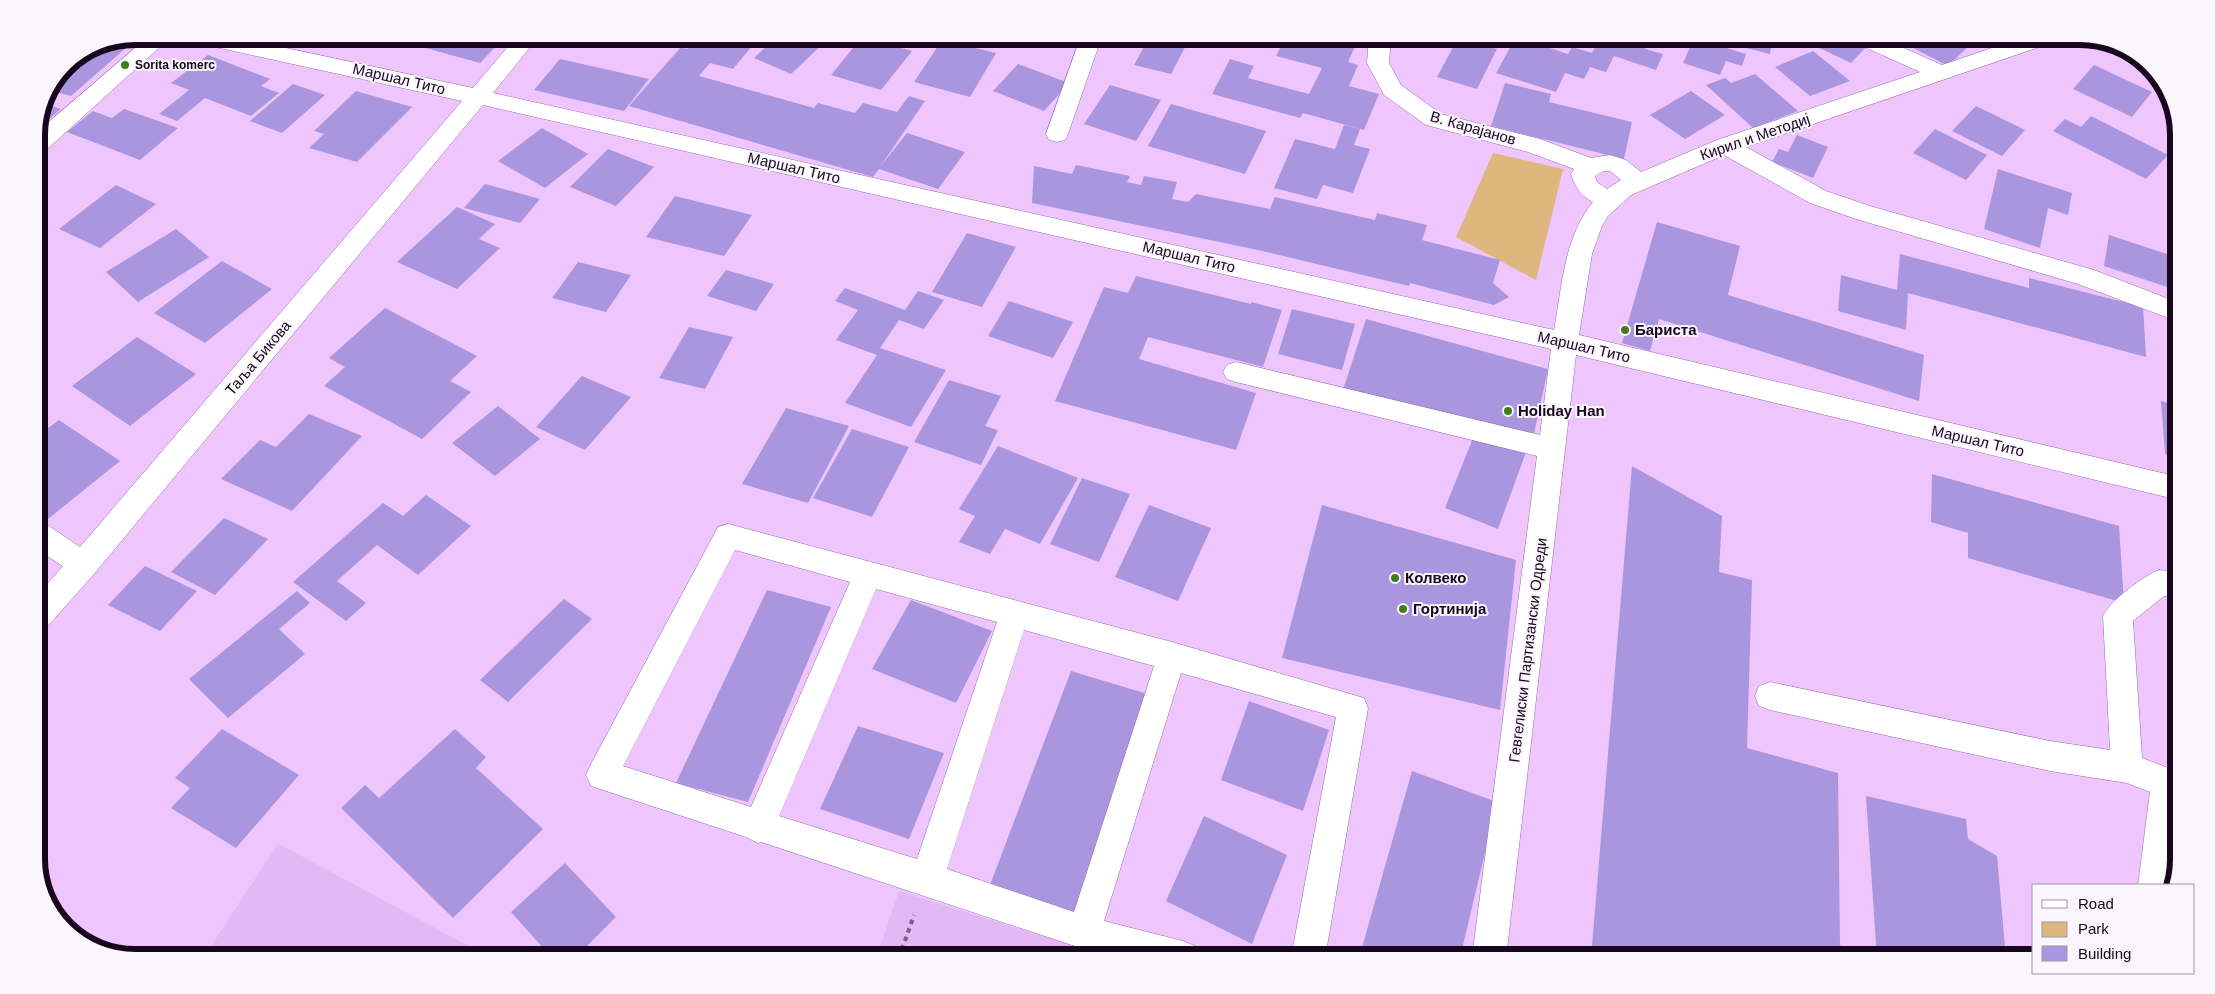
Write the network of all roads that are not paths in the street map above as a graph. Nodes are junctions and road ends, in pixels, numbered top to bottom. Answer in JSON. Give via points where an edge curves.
{"nodes":[{"id":1,"x":152,"y":45,"type":"edge"},
{"id":2,"x":265,"y":45,"type":"edge"},
{"id":3,"x":522,"y":45,"type":"edge"},
{"id":4,"x":1089,"y":45,"type":"edge"},
{"id":5,"x":1379,"y":45,"type":"edge"},
{"id":6,"x":1878,"y":45,"type":"edge"},
{"id":7,"x":2025,"y":45,"type":"edge"},
{"id":8,"x":1943,"y":74,"type":"junction"},
{"id":9,"x":479,"y":97,"type":"junction"},
{"id":10,"x":1057,"y":134,"type":"dead end"},
{"id":11,"x":45,"y":138,"type":"edge"},
{"id":12,"x":1725,"y":146,"type":"junction"},
{"id":13,"x":1589,"y":166,"type":"junction"},
{"id":14,"x":1635,"y":182,"type":"junction"},
{"id":15,"x":1608,"y":199,"type":"junction"},
{"id":16,"x":2170,"y":310,"type":"edge"},
{"id":17,"x":1565,"y":342,"type":"junction"},
{"id":18,"x":1236,"y":372,"type":"dead end"},
{"id":19,"x":1552,"y":449,"type":"junction"},
{"id":20,"x":2170,"y":487,"type":"edge"},
{"id":21,"x":45,"y":539,"type":"edge"},
{"id":22,"x":84,"y":565,"type":"junction"},
{"id":23,"x":868,"y":575,"type":"junction"},
{"id":24,"x":2170,"y":584,"type":"edge"},
{"id":25,"x":45,"y":609,"type":"edge"},
{"id":26,"x":1014,"y":615,"type":"junction"},
{"id":27,"x":1172,"y":656,"type":"junction"},
{"id":28,"x":1770,"y":696,"type":"dead end"},
{"id":29,"x":2127,"y":768,"type":"junction"},
{"id":30,"x":2170,"y":785,"type":"edge"},
{"id":31,"x":2170,"y":802,"type":"edge"},
{"id":32,"x":758,"y":827,"type":"junction"},
{"id":33,"x":927,"y":879,"type":"junction"},
{"id":34,"x":2154,"y":884,"type":"edge"},
{"id":35,"x":1084,"y":932,"type":"junction"},
{"id":36,"x":1149,"y":949,"type":"edge"},
{"id":37,"x":1310,"y":949,"type":"edge"},
{"id":38,"x":1490,"y":949,"type":"edge"}],
"edges":[{"from":1,"to":11,"type":"street"},
{"from":2,"to":9,"type":"street","name":"Маршал Тито"},
{"from":3,"to":9,"type":"street","name":"Таља Бикова"},
{"from":4,"to":10,"type":"street"},
{"from":5,"to":13,"type":"street","name":"В. Карајанов","via":[[1378,63],[1392,90],[1434,120],[1532,145]]},
{"from":6,"to":8,"type":"street"},
{"from":7,"to":8,"type":"street","name":"Кирил и Методиј"},
{"from":8,"to":12,"type":"street","name":"Кирил и Методиј"},
{"from":9,"to":17,"type":"street","name":"Маршал Тито"},
{"from":9,"to":22,"type":"street","name":"Таља Бикова"},
{"from":12,"to":14,"type":"street","name":"Кирил и Методиј"},
{"from":12,"to":16,"type":"street","via":[[1818,197],[2085,277]]},
{"from":13,"to":14,"type":"street","name":"В. Карајанов","via":[[1610,163],[1622,167]]},
{"from":13,"to":15,"type":"street","via":[[1582,174],[1585,185],[1594,194]]},
{"from":14,"to":15,"type":"street","name":"Кирил и Методиј"},
{"from":15,"to":17,"type":"street","name":"Кирил и Методиј","via":[[1590,224],[1580,256]]},
{"from":17,"to":19,"type":"street","name":"Гевгелиски Партизански Одреди"},
{"from":17,"to":20,"type":"street","name":"Маршал Тито"},
{"from":18,"to":19,"type":"street"},
{"from":19,"to":38,"type":"street","name":"Гевгелиски Партизански Одреди"},
{"from":21,"to":22,"type":"street"},
{"from":22,"to":25,"type":"street","name":"Таља Бикова"},
{"from":23,"to":26,"type":"street"},
{"from":23,"to":32,"type":"street"},
{"from":23,"to":32,"type":"street","via":[[728,536],[602,775]]},
{"from":24,"to":29,"type":"street","via":[[2159,583],[2118,616]]},
{"from":26,"to":27,"type":"street"},
{"from":26,"to":33,"type":"street"},
{"from":27,"to":35,"type":"street"},
{"from":27,"to":37,"type":"street","via":[[1353,708]]},
{"from":28,"to":29,"type":"street","via":[[2050,756]]},
{"from":29,"to":30,"type":"street"},
{"from":31,"to":34,"type":"street"},
{"from":32,"to":33,"type":"street"},
{"from":33,"to":35,"type":"street"},
{"from":35,"to":36,"type":"street"}]}
